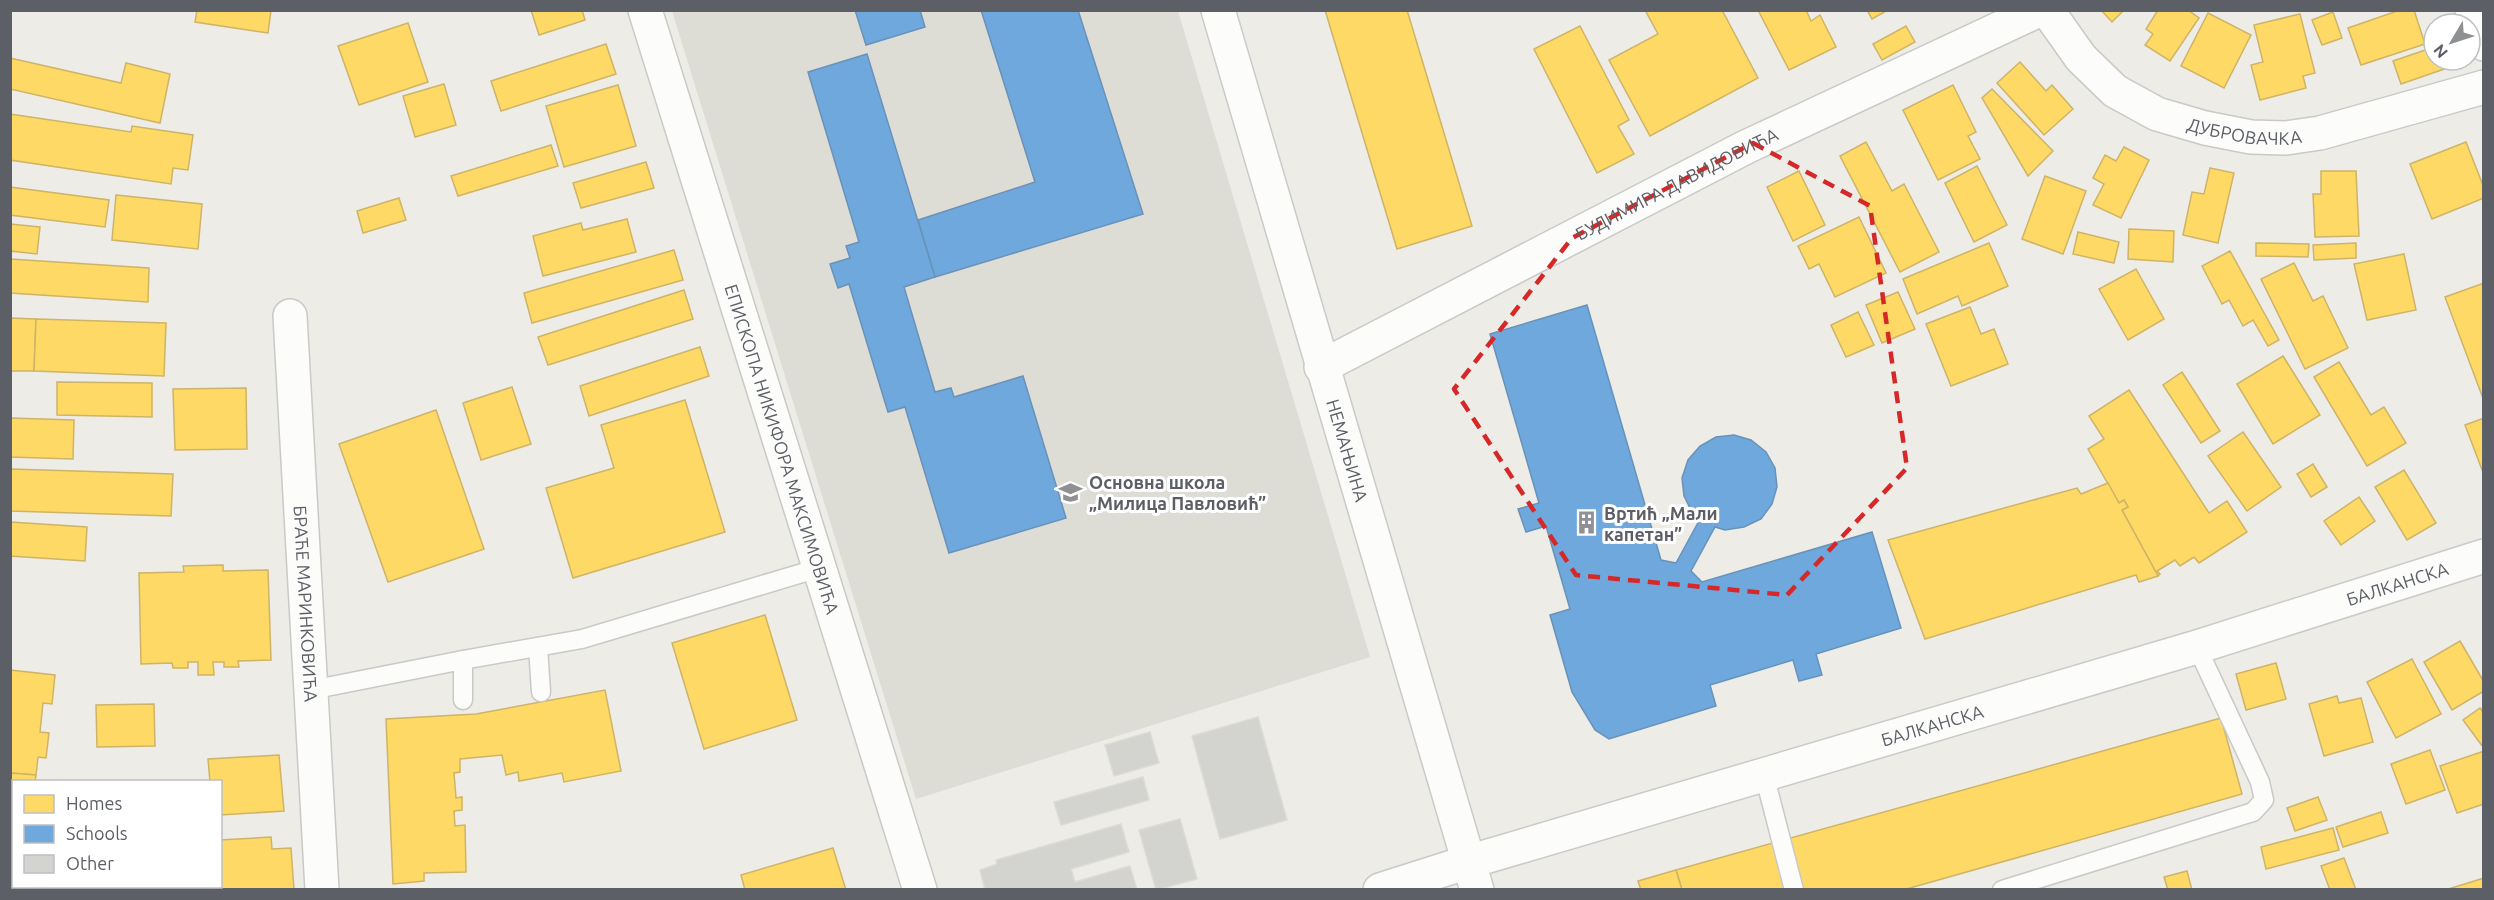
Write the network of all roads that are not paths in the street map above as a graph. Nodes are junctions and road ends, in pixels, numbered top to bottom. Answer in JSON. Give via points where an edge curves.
{"nodes":[{"id":1,"x":645,"y":10,"type":"edge"},
{"id":2,"x":1218,"y":10,"type":"edge"},
{"id":3,"x":2039,"y":10,"type":"edge"},
{"id":4,"x":2047,"y":10,"type":"edge"},
{"id":5,"x":2472,"y":10,"type":"edge"},
{"id":6,"x":2484,"y":44,"type":"edge"},
{"id":7,"x":2484,"y":87,"type":"edge"},
{"id":8,"x":290,"y":316,"type":"dead end"},
{"id":9,"x":1322,"y":367,"type":"junction"},
{"id":10,"x":2484,"y":556,"type":"edge"},
{"id":11,"x":819,"y":568,"type":"junction"},
{"id":12,"x":538,"y":647,"type":"junction"},
{"id":13,"x":2197,"y":647,"type":"junction"},
{"id":14,"x":463,"y":660,"type":"junction"},
{"id":15,"x":311,"y":690,"type":"junction"},
{"id":16,"x":541,"y":692,"type":"dead end"},
{"id":17,"x":463,"y":700,"type":"dead end"},
{"id":18,"x":1764,"y":774,"type":"junction"},
{"id":19,"x":1472,"y":876,"type":"edge"},
{"id":20,"x":322,"y":890,"type":"edge"},
{"id":21,"x":920,"y":890,"type":"edge"},
{"id":22,"x":1380,"y":890,"type":"edge"},
{"id":23,"x":1794,"y":890,"type":"edge"},
{"id":24,"x":2002,"y":890,"type":"edge"}],
"edges":[{"from":1,"to":11,"type":"street","name":"ЕПИСКОПА НИКИФОРА МАКСИМОВИЋА"},
{"from":2,"to":9,"type":"street","name":"НЕМАЊИНА"},
{"from":3,"to":9,"type":"street","name":"БУДИМИРА ДАВИДОВИЋА","via":[[1746,147]]},
{"from":4,"to":7,"type":"street","name":"ДУБРОВАЧКА","via":[[2081,58],[2115,91],[2157,114],[2251,137],[2320,134]]},
{"from":5,"to":6,"type":"street"},
{"from":8,"to":15,"type":"street","name":"БРАЋЕ МАРИНКОВИЋА"},
{"from":9,"to":19,"type":"street","name":"НЕМАЊИНА"},
{"from":10,"to":13,"type":"street","name":"БАЛКАНСКА"},
{"from":11,"to":12,"type":"lane","via":[[582,639]]},
{"from":11,"to":21,"type":"street","name":"ЕПИСКОПА НИКИФОРА МАКСИМОВИЋА"},
{"from":12,"to":14,"type":"lane"},
{"from":12,"to":16,"type":"lane"},
{"from":13,"to":18,"type":"street","name":"БАЛКАНСКА"},
{"from":13,"to":24,"type":"lane","via":[[2260,782],[2264,800],[2253,812]]},
{"from":14,"to":15,"type":"lane"},
{"from":14,"to":17,"type":"lane"},
{"from":15,"to":20,"type":"street","name":"БРАЋЕ МАРИНКОВИЋА"},
{"from":18,"to":19,"type":"street","name":"БАЛКАНСКА"},
{"from":18,"to":23,"type":"lane"},
{"from":19,"to":22,"type":"street","name":"БАЛКАНСКА"}]}
